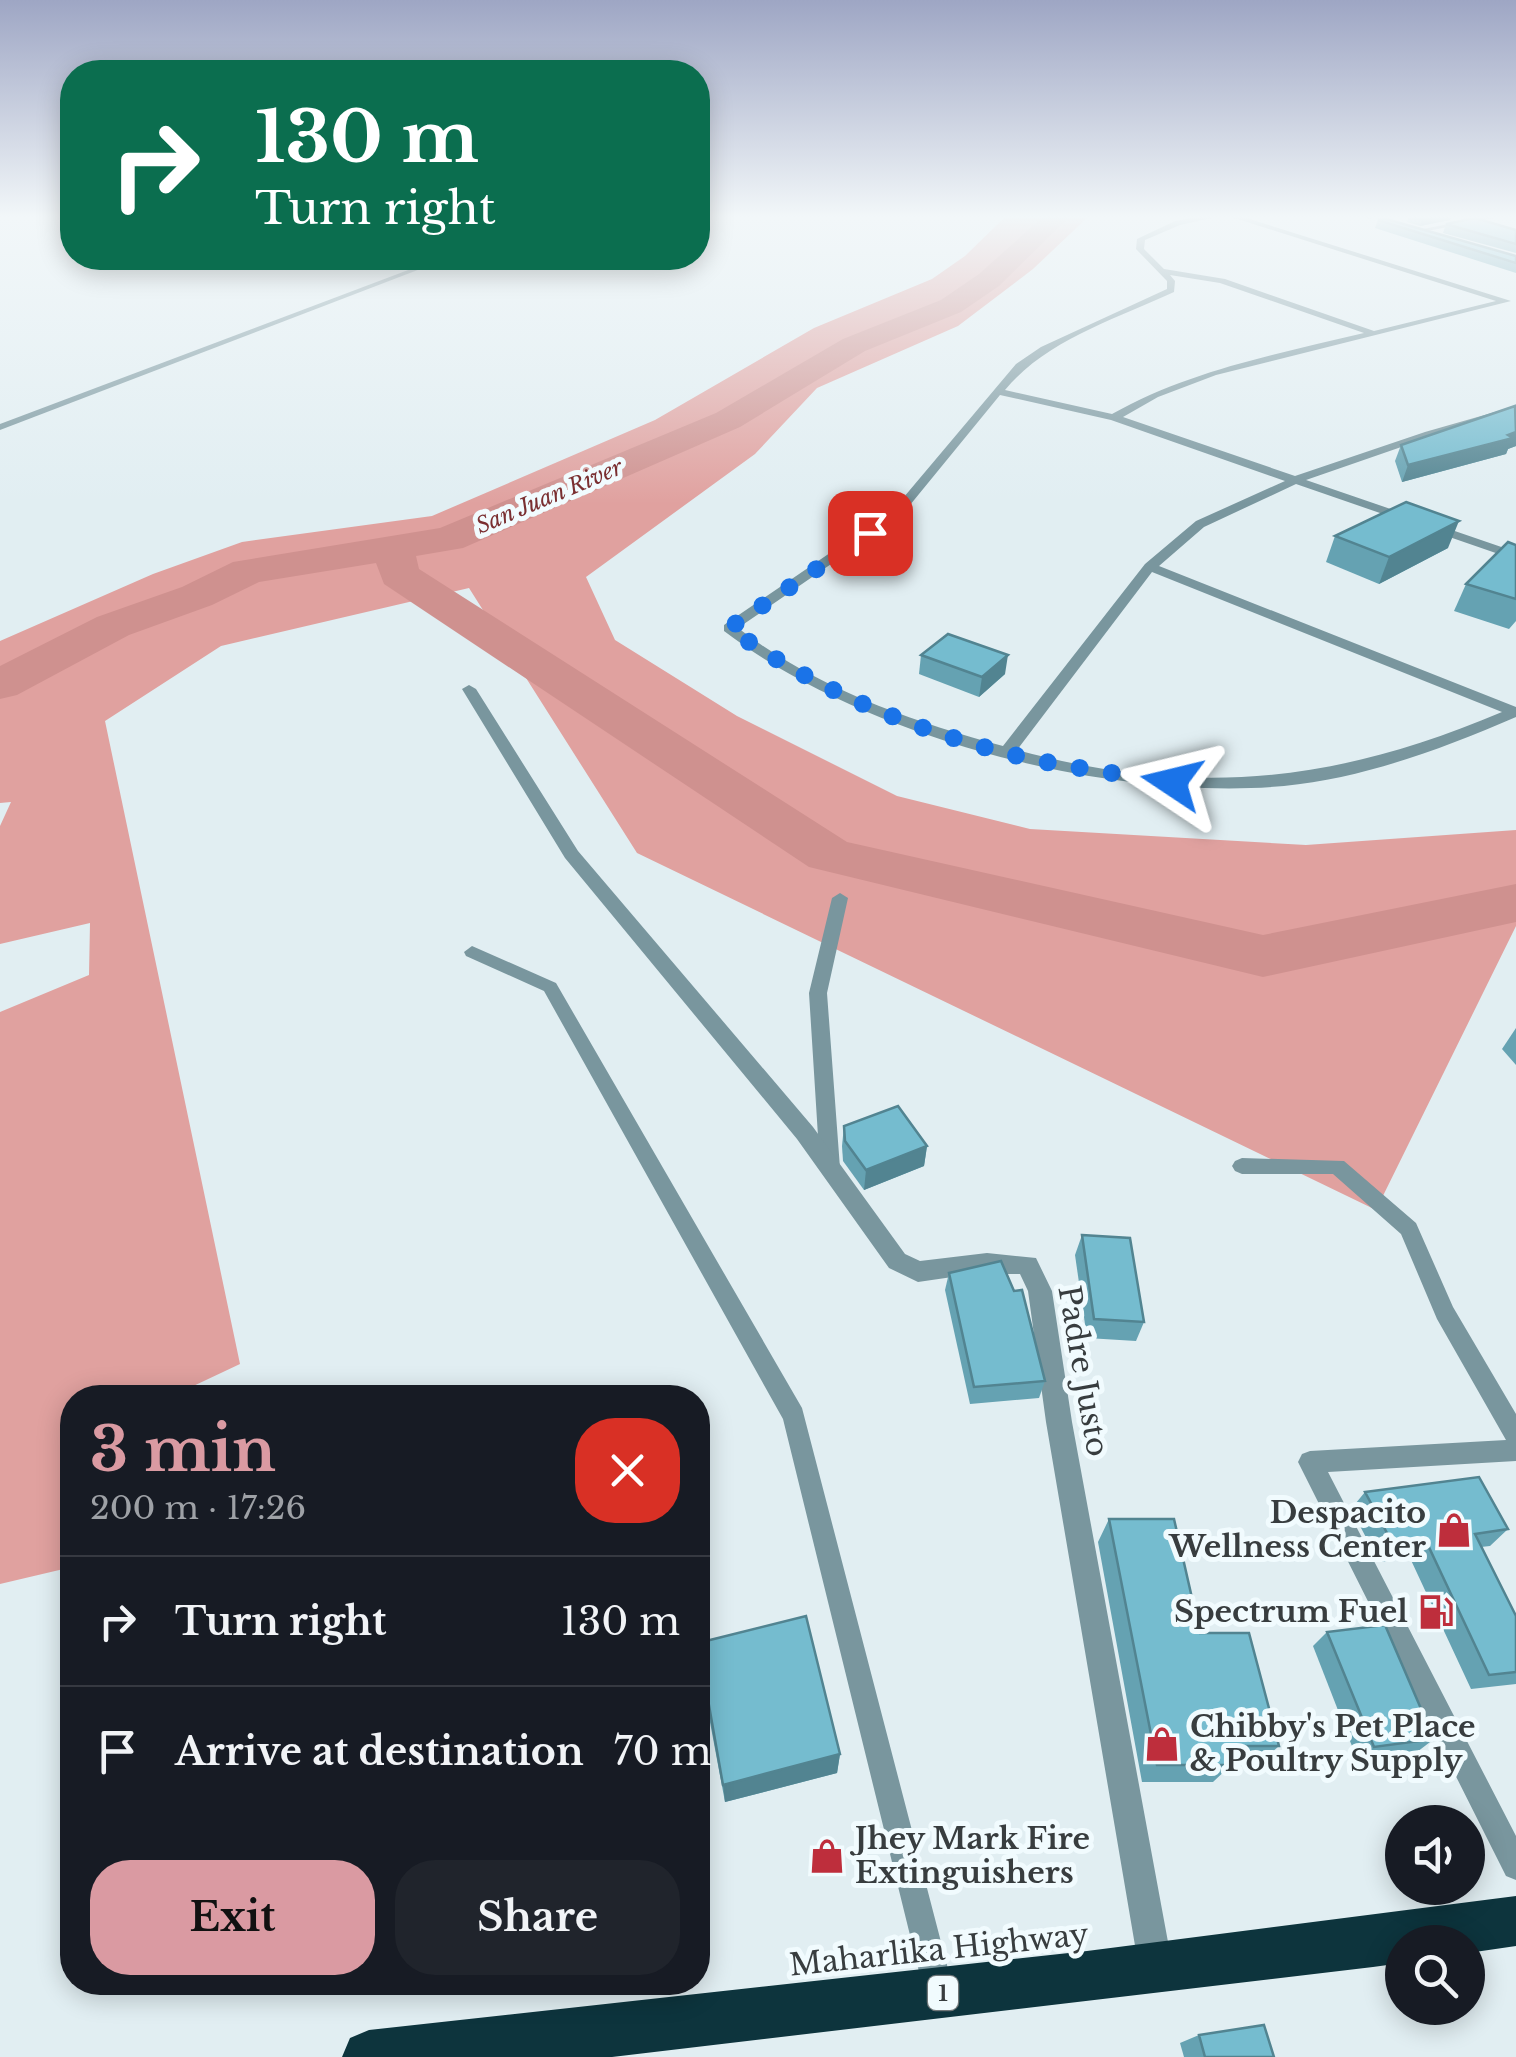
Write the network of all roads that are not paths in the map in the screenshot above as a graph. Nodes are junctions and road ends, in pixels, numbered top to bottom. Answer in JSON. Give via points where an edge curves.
{"nodes":[{"id":1,"x":303,"y":312,"type":"edge"},
{"id":2,"x":1124,"y":312,"type":"edge"},
{"id":3,"x":1311,"y":312,"type":"edge"},
{"id":4,"x":1472,"y":312,"type":"edge"},
{"id":5,"x":1374,"y":334,"type":"junction"},
{"id":6,"x":997,"y":391,"type":"junction"},
{"id":7,"x":1516,"y":409,"type":"edge"},
{"id":8,"x":1114,"y":418,"type":"junction"},
{"id":9,"x":0,"y":427,"type":"edge"},
{"id":10,"x":1296,"y":480,"type":"junction"},
{"id":11,"x":1516,"y":556,"type":"edge"},
{"id":12,"x":1150,"y":567,"type":"junction"},
{"id":13,"x":468,"y":689,"type":"dead end"},
{"id":14,"x":1516,"y":712,"type":"edge"},
{"id":15,"x":1006,"y":753,"type":"junction"},
{"id":16,"x":840,"y":898,"type":"dead end"},
{"id":17,"x":472,"y":952,"type":"dead end"},
{"id":18,"x":1242,"y":1166,"type":"dead end"},
{"id":19,"x":830,"y":1168,"type":"junction"},
{"id":20,"x":1516,"y":1436,"type":"edge"},
{"id":21,"x":1516,"y":1450,"type":"edge"},
{"id":22,"x":1516,"y":1866,"type":"edge"},
{"id":23,"x":1516,"y":1921,"type":"edge"},
{"id":24,"x":1157,"y":1972,"type":"junction"},
{"id":25,"x":940,"y":1993,"type":"junction"},
{"id":26,"x":370,"y":2057,"type":"edge"}],
"edges":[{"from":1,"to":9,"type":"lane"},
{"from":2,"to":6,"type":"street","via":[[1044,349]]},
{"from":3,"to":5,"type":"street"},
{"from":4,"to":5,"type":"street"},
{"from":5,"to":8,"type":"street","via":[[1213,373]]},
{"from":6,"to":8,"type":"street"},
{"from":6,"to":15,"type":"street","via":[[896,512],[729,628],[778,663],[862,704]]},
{"from":7,"to":10,"type":"street"},
{"from":8,"to":10,"type":"street"},
{"from":10,"to":11,"type":"street"},
{"from":10,"to":12,"type":"street","via":[[1200,524]]},
{"from":12,"to":14,"type":"street"},
{"from":12,"to":15,"type":"street"},
{"from":13,"to":19,"type":"street","name":"Padre Justo","via":[[571,854]]},
{"from":14,"to":15,"type":"street","via":[[1446,742],[1283,780],[1172,782]]},
{"from":16,"to":19,"type":"lane","via":[[818,993]]},
{"from":17,"to":25,"type":"lane","via":[[550,987],[794,1416]]},
{"from":18,"to":20,"type":"lane","via":[[1337,1166],[1409,1229],[1445,1312]]},
{"from":19,"to":24,"type":"street","name":"Padre Justo","via":[[898,1261],[918,1272],[951,1264],[1028,1266],[1040,1290]]},
{"from":21,"to":22,"type":"lane","via":[[1310,1462]]},
{"from":23,"to":24,"type":"highway","name":"Maharlika Highway","number":"1"},
{"from":24,"to":25,"type":"highway","name":"Maharlika Highway","number":"1"},
{"from":25,"to":26,"type":"highway","name":"Maharlika Highway","number":"1"}]}
